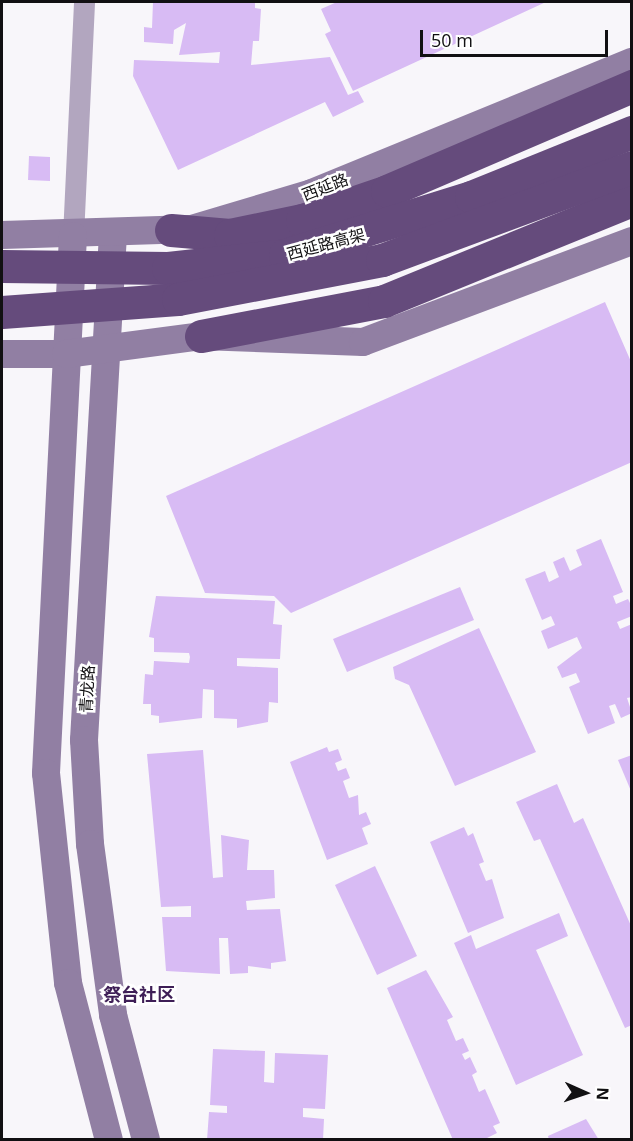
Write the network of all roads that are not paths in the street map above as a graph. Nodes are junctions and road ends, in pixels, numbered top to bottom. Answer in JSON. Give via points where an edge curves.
{"nodes":[{"id":1,"x":84,"y":2,"type":"edge"},
{"id":2,"x":632,"y":62,"type":"edge"},
{"id":3,"x":632,"y":86,"type":"edge"},
{"id":4,"x":632,"y":132,"type":"edge"},
{"id":5,"x":632,"y":167,"type":"edge"},
{"id":6,"x":632,"y":200,"type":"edge"},
{"id":7,"x":171,"y":231,"type":"junction"},
{"id":8,"x":113,"y":234,"type":"junction"},
{"id":9,"x":2,"y":235,"type":"edge"},
{"id":10,"x":73,"y":236,"type":"junction"},
{"id":11,"x":632,"y":241,"type":"edge"},
{"id":12,"x":2,"y":266,"type":"edge"},
{"id":13,"x":2,"y":312,"type":"edge"},
{"id":14,"x":201,"y":336,"type":"junction"},
{"id":15,"x":106,"y":348,"type":"junction"},
{"id":16,"x":2,"y":354,"type":"edge"},
{"id":17,"x":66,"y":354,"type":"junction"},
{"id":18,"x":109,"y":1140,"type":"edge"},
{"id":19,"x":146,"y":1140,"type":"edge"}],
"edges":[{"from":1,"to":10,"type":"street"},
{"from":2,"to":7,"type":"street","name":"西延路","via":[[312,193]]},
{"from":3,"to":7,"type":"highway","via":[[465,158],[302,220],[230,235]]},
{"from":4,"to":12,"type":"highway","name":"西延路高架","bridge":true,"via":[[471,197],[285,255],[168,268]]},
{"from":5,"to":13,"type":"highway","name":"西延路高架","bridge":true,"via":[[382,260],[178,299]]},
{"from":6,"to":14,"type":"highway","via":[[384,301]]},
{"from":7,"to":8,"type":"street","name":"西延路"},
{"from":8,"to":10,"type":"street","name":"西延路"},
{"from":8,"to":15,"type":"street","name":"青龙路"},
{"from":9,"to":10,"type":"street","name":"西延路"},
{"from":10,"to":17,"type":"street"},
{"from":11,"to":14,"type":"street","via":[[363,342]]},
{"from":14,"to":15,"type":"street"},
{"from":15,"to":17,"type":"street"},
{"from":15,"to":19,"type":"street","name":"青龙路","via":[[84,740],[90,844],[113,1016]]},
{"from":16,"to":17,"type":"street"},
{"from":17,"to":18,"type":"street","via":[[46,773],[68,983]]}]}
